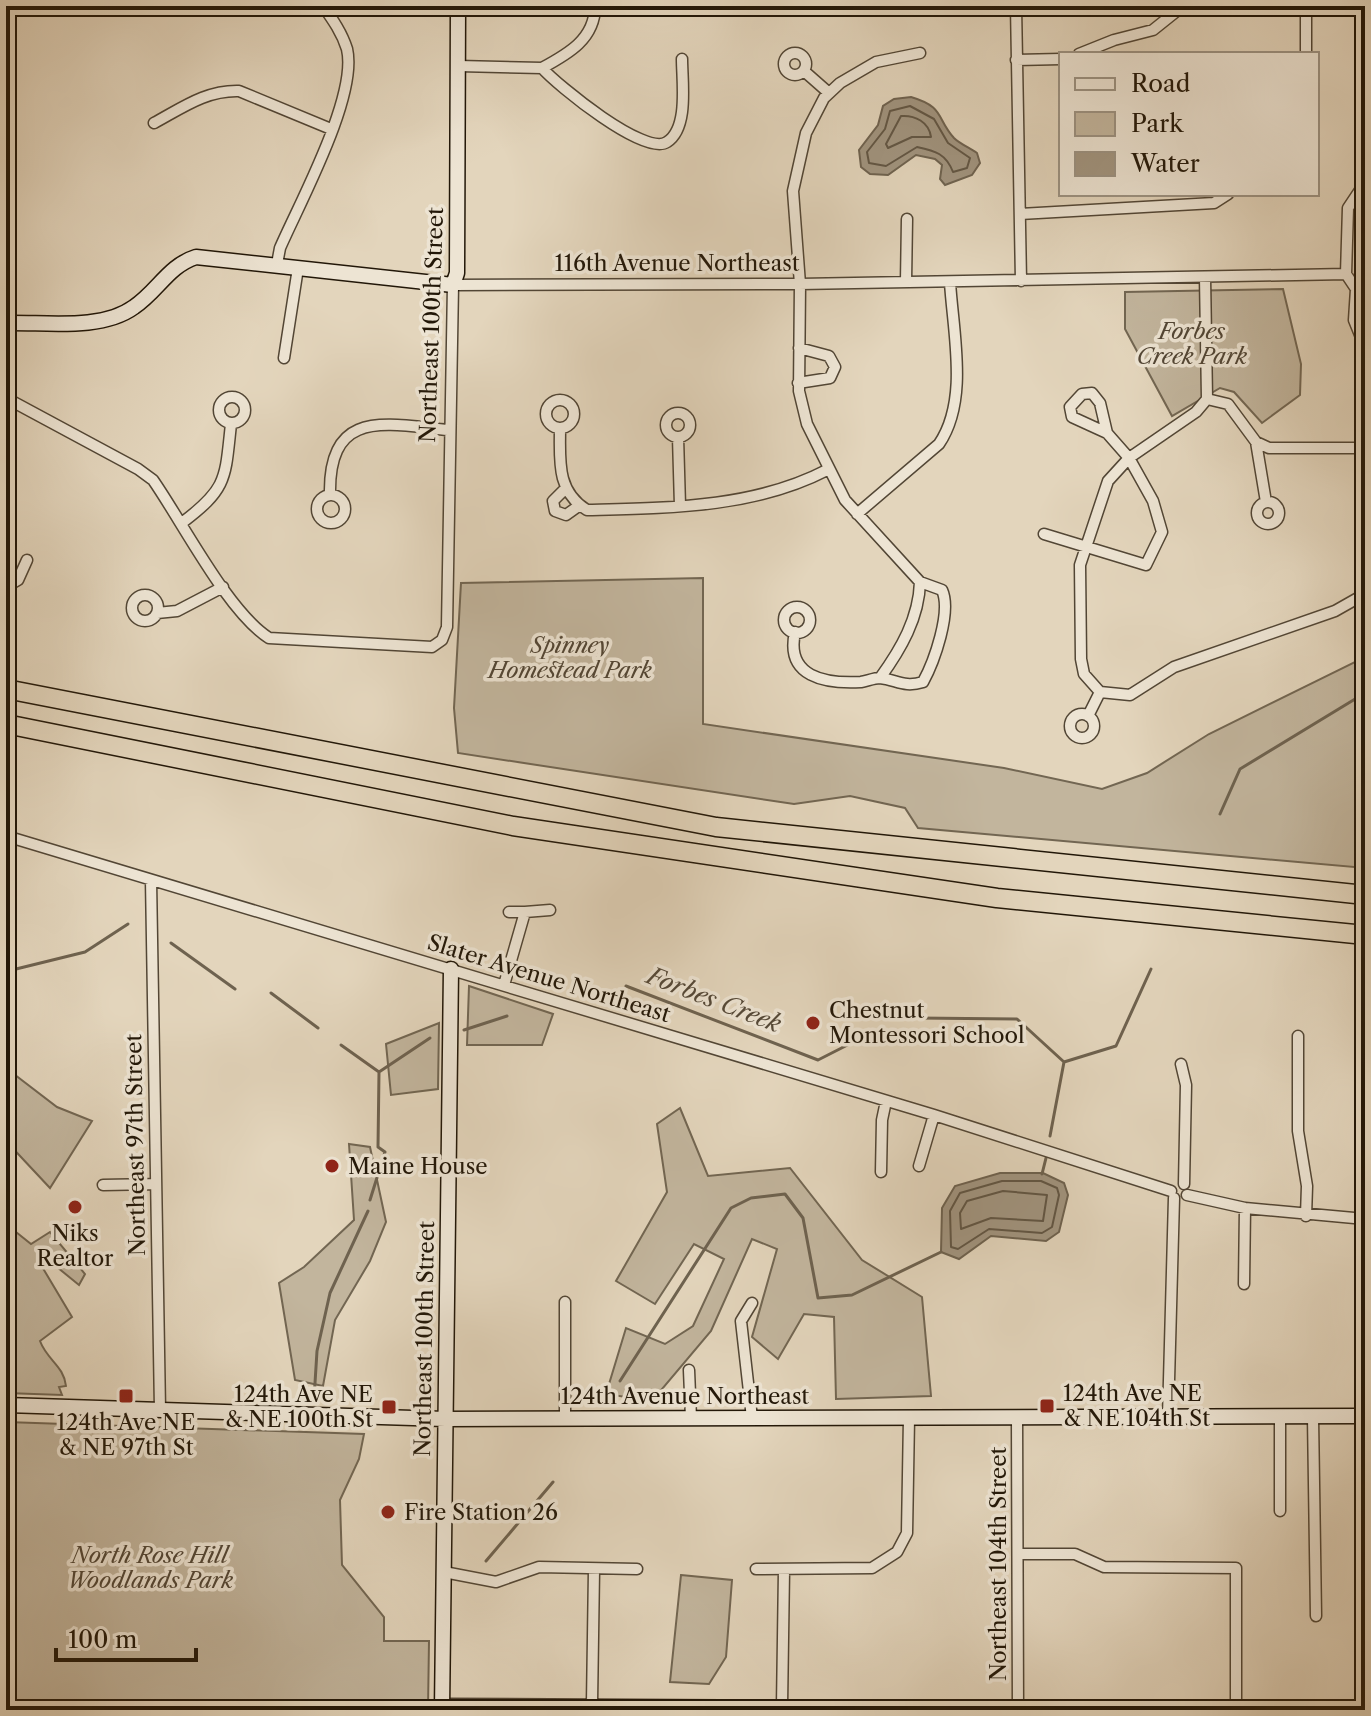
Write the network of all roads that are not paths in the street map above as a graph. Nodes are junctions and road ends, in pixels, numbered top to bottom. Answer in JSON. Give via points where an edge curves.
{"nodes":[{"id":1,"x":323,"y":6,"type":"edge"},
{"id":2,"x":458,"y":6,"type":"edge"},
{"id":3,"x":595,"y":6,"type":"edge"},
{"id":4,"x":1016,"y":6,"type":"edge"},
{"id":5,"x":1183,"y":6,"type":"edge"},
{"id":6,"x":1306,"y":6,"type":"edge"},
{"id":7,"x":1084,"y":52,"type":"edge"},
{"id":8,"x":1306,"y":52,"type":"edge"},
{"id":9,"x":920,"y":53,"type":"dead end"},
{"id":10,"x":682,"y":59,"type":"dead end"},
{"id":11,"x":1059,"y":59,"type":"edge"},
{"id":12,"x":1016,"y":60,"type":"junction"},
{"id":13,"x":459,"y":66,"type":"junction"},
{"id":14,"x":542,"y":68,"type":"junction"},
{"id":15,"x":804,"y":71,"type":"dead end"},
{"id":16,"x":829,"y":93,"type":"junction"},
{"id":17,"x":154,"y":123,"type":"dead end"},
{"id":18,"x":331,"y":129,"type":"junction"},
{"id":19,"x":1362,"y":187,"type":"dead end"},
{"id":20,"x":1225,"y":196,"type":"edge"},
{"id":21,"x":1020,"y":214,"type":"junction"},
{"id":22,"x":907,"y":219,"type":"dead end"},
{"id":23,"x":277,"y":264,"type":"junction"},
{"id":24,"x":298,"y":268,"type":"junction"},
{"id":25,"x":1346,"y":274,"type":"junction"},
{"id":26,"x":1205,"y":277,"type":"junction"},
{"id":27,"x":1021,"y":281,"type":"junction"},
{"id":28,"x":906,"y":282,"type":"junction"},
{"id":29,"x":950,"y":282,"type":"junction"},
{"id":30,"x":800,"y":284,"type":"junction"},
{"id":31,"x":453,"y":285,"type":"junction"},
{"id":32,"x":1360,"y":289,"type":"edge"},
{"id":33,"x":6,"y":323,"type":"edge"},
{"id":34,"x":1365,"y":347,"type":"edge"},
{"id":35,"x":799,"y":348,"type":"junction"},
{"id":36,"x":284,"y":358,"type":"dead end"},
{"id":37,"x":798,"y":383,"type":"junction"},
{"id":38,"x":6,"y":398,"type":"edge"},
{"id":39,"x":1207,"y":399,"type":"junction"},
{"id":40,"x":231,"y":424,"type":"dead end"},
{"id":41,"x":560,"y":428,"type":"dead end"},
{"id":42,"x":448,"y":430,"type":"junction"},
{"id":43,"x":1107,"y":433,"type":"dead end"},
{"id":44,"x":678,"y":437,"type":"dead end"},
{"id":45,"x":1256,"y":442,"type":"junction"},
{"id":46,"x":1365,"y":448,"type":"edge"},
{"id":47,"x":1129,"y":458,"type":"junction"},
{"id":48,"x":827,"y":470,"type":"junction"},
{"id":49,"x":330,"y":495,"type":"dead end"},
{"id":50,"x":573,"y":497,"type":"junction"},
{"id":51,"x":1266,"y":502,"type":"dead end"},
{"id":52,"x":680,"y":506,"type":"junction"},
{"id":53,"x":857,"y":514,"type":"junction"},
{"id":54,"x":183,"y":522,"type":"junction"},
{"id":55,"x":1044,"y":534,"type":"dead end"},
{"id":56,"x":1086,"y":544,"type":"junction"},
{"id":57,"x":27,"y":560,"type":"dead end"},
{"id":58,"x":920,"y":582,"type":"junction"},
{"id":59,"x":6,"y":587,"type":"edge"},
{"id":60,"x":223,"y":587,"type":"junction"},
{"id":61,"x":1365,"y":594,"type":"edge"},
{"id":62,"x":157,"y":613,"type":"dead end"},
{"id":63,"x":795,"y":632,"type":"dead end"},
{"id":64,"x":880,"y":678,"type":"junction"},
{"id":65,"x":6,"y":689,"type":"edge"},
{"id":66,"x":1100,"y":692,"type":"junction"},
{"id":67,"x":1088,"y":716,"type":"dead end"},
{"id":68,"x":6,"y":724,"type":"edge"},
{"id":69,"x":6,"y":836,"type":"edge"},
{"id":70,"x":151,"y":880,"type":"junction"},
{"id":71,"x":1277,"y":887,"type":"junction"},
{"id":72,"x":1365,"y":887,"type":"edge"},
{"id":73,"x":1365,"y":895,"type":"edge"},
{"id":74,"x":550,"y":910,"type":"dead end"},
{"id":75,"x":509,"y":912,"type":"dead end"},
{"id":76,"x":525,"y":912,"type":"junction"},
{"id":77,"x":1365,"y":935,"type":"edge"},
{"id":78,"x":451,"y":969,"type":"junction"},
{"id":79,"x":504,"y":985,"type":"junction"},
{"id":80,"x":1298,"y":1036,"type":"dead end"},
{"id":81,"x":1181,"y":1064,"type":"dead end"},
{"id":82,"x":886,"y":1101,"type":"junction"},
{"id":83,"x":934,"y":1115,"type":"junction"},
{"id":84,"x":919,"y":1166,"type":"dead end"},
{"id":85,"x":881,"y":1172,"type":"dead end"},
{"id":86,"x":156,"y":1184,"type":"junction"},
{"id":87,"x":103,"y":1185,"type":"dead end"},
{"id":88,"x":1186,"y":1189,"type":"junction"},
{"id":89,"x":1172,"y":1195,"type":"junction"},
{"id":90,"x":1245,"y":1208,"type":"junction"},
{"id":91,"x":1306,"y":1216,"type":"junction"},
{"id":92,"x":1365,"y":1219,"type":"edge"},
{"id":93,"x":1244,"y":1284,"type":"dead end"},
{"id":94,"x":565,"y":1302,"type":"dead end"},
{"id":95,"x":752,"y":1303,"type":"dead end"},
{"id":96,"x":689,"y":1370,"type":"dead end"},
{"id":97,"x":6,"y":1405,"type":"edge"},
{"id":98,"x":160,"y":1410,"type":"junction"},
{"id":99,"x":1365,"y":1416,"type":"edge"},
{"id":100,"x":1017,"y":1417,"type":"junction"},
{"id":101,"x":1168,"y":1417,"type":"junction"},
{"id":102,"x":1280,"y":1417,"type":"junction"},
{"id":103,"x":1313,"y":1417,"type":"junction"},
{"id":104,"x":691,"y":1418,"type":"junction"},
{"id":105,"x":752,"y":1418,"type":"junction"},
{"id":106,"x":909,"y":1418,"type":"junction"},
{"id":107,"x":445,"y":1419,"type":"junction"},
{"id":108,"x":565,"y":1419,"type":"junction"},
{"id":109,"x":1280,"y":1511,"type":"dead end"},
{"id":110,"x":1019,"y":1554,"type":"junction"},
{"id":111,"x":637,"y":1569,"type":"dead end"},
{"id":112,"x":756,"y":1569,"type":"dead end"},
{"id":113,"x":594,"y":1570,"type":"junction"},
{"id":114,"x":784,"y":1570,"type":"junction"},
{"id":115,"x":444,"y":1572,"type":"junction"},
{"id":116,"x":1316,"y":1616,"type":"dead end"},
{"id":117,"x":592,"y":1703,"type":"junction"},
{"id":118,"x":442,"y":1707,"type":"edge"},
{"id":119,"x":560,"y":1707,"type":"edge"},
{"id":120,"x":790,"y":1707,"type":"edge"},
{"id":121,"x":1018,"y":1708,"type":"edge"},
{"id":122,"x":1216,"y":1708,"type":"edge"},
{"id":123,"x":1236,"y":1708,"type":"junction"},
{"id":124,"x":1365,"y":1709,"type":"edge"},
{"id":125,"x":1335,"y":1710,"type":"edge"}],
"edges":[{"from":1,"to":18,"type":"street","via":[[340,29],[347,51],[347,84]]},
{"from":2,"to":13,"type":"street","name":"Northeast 100th Street"},
{"from":3,"to":14,"type":"street","via":[[584,39]]},
{"from":4,"to":12,"type":"street"},
{"from":5,"to":7,"type":"street","via":[[1153,30]]},
{"from":6,"to":8,"type":"street"},
{"from":9,"to":16,"type":"street","via":[[876,62]]},
{"from":10,"to":14,"type":"street","via":[[678,130],[668,142],[649,144],[559,87]]},
{"from":11,"to":12,"type":"street"},
{"from":12,"to":21,"type":"street"},
{"from":13,"to":14,"type":"street"},
{"from":13,"to":31,"type":"street","name":"Northeast 100th Street"},
{"from":15,"to":16,"type":"street"},
{"from":16,"to":30,"type":"street","via":[[806,133],[795,172]]},
{"from":17,"to":18,"type":"street","via":[[200,98],[239,91]]},
{"from":18,"to":23,"type":"street"},
{"from":19,"to":25,"type":"street","via":[[1348,208]]},
{"from":20,"to":21,"type":"street","via":[[1214,203]]},
{"from":21,"to":27,"type":"street"},
{"from":22,"to":28,"type":"street"},
{"from":23,"to":24,"type":"street","name":"116th Avenue Northeast"},
{"from":23,"to":33,"type":"street","name":"116th Avenue Northeast","via":[[196,257],[182,261],[145,299],[118,317]]},
{"from":24,"to":31,"type":"street","name":"116th Avenue Northeast"},
{"from":24,"to":36,"type":"street"},
{"from":25,"to":26,"type":"street","name":"116th Avenue Northeast"},
{"from":25,"to":32,"type":"street"},
{"from":26,"to":27,"type":"street","name":"116th Avenue Northeast"},
{"from":26,"to":39,"type":"street"},
{"from":27,"to":29,"type":"street","name":"116th Avenue Northeast"},
{"from":28,"to":29,"type":"street","name":"116th Avenue Northeast"},
{"from":28,"to":30,"type":"street","name":"116th Avenue Northeast"},
{"from":29,"to":53,"type":"street","via":[[953,419],[939,444]]},
{"from":30,"to":31,"type":"street","name":"116th Avenue Northeast"},
{"from":30,"to":35,"type":"street"},
{"from":31,"to":42,"type":"street","name":"Northeast 100th Street"},
{"from":32,"to":34,"type":"street","via":[[1354,320]]},
{"from":35,"to":37,"type":"street"},
{"from":35,"to":37,"type":"street","via":[[829,356],[835,367],[830,378]]},
{"from":37,"to":48,"type":"street","via":[[801,409]]},
{"from":38,"to":54,"type":"street","via":[[138,469],[153,480]]},
{"from":39,"to":45,"type":"street","via":[[1228,404]]},
{"from":39,"to":47,"type":"street"},
{"from":40,"to":54,"type":"street","via":[[223,482]]},
{"from":41,"to":50,"type":"street","via":[[560,471]]},
{"from":42,"to":49,"type":"street","via":[[378,424],[353,430],[335,450]]},
{"from":42,"to":60,"type":"street","name":"Northeast 100th Street","via":[[447,627],[438,643],[425,647],[269,638],[256,630]]},
{"from":43,"to":47,"type":"street"},
{"from":44,"to":52,"type":"street"},
{"from":45,"to":46,"type":"street","via":[[1279,449]]},
{"from":45,"to":51,"type":"street"},
{"from":47,"to":56,"type":"street","via":[[1108,481]]},
{"from":47,"to":56,"type":"street","via":[[1153,501],[1162,532],[1146,565]]},
{"from":48,"to":52,"type":"street","via":[[773,494]]},
{"from":48,"to":53,"type":"street"},
{"from":50,"to":50,"type":"street","via":[[566,515],[555,511],[553,501]]},
{"from":50,"to":52,"type":"street","via":[[587,510]]},
{"from":53,"to":58,"type":"street"},
{"from":54,"to":60,"type":"street"},
{"from":55,"to":56,"type":"street"},
{"from":56,"to":66,"type":"street","via":[[1079,579],[1081,659],[1084,674]]},
{"from":57,"to":59,"type":"street","via":[[18,580]]},
{"from":58,"to":64,"type":"street","via":[[919,606]]},
{"from":58,"to":64,"type":"street","via":[[942,590],[945,600],[933,662],[923,682],[899,685]]},
{"from":60,"to":62,"type":"street","via":[[177,611]]},
{"from":61,"to":66,"type":"street","via":[[1335,611],[1174,667],[1130,695]]},
{"from":63,"to":64,"type":"street","via":[[794,659],[810,677],[847,682]]},
{"from":65,"to":71,"type":"highway","via":[[716,827]]},
{"from":66,"to":67,"type":"street"},
{"from":68,"to":77,"type":"highway","via":[[513,826],[997,898]]},
{"from":69,"to":70,"type":"street","name":"Slater Avenue Northeast"},
{"from":70,"to":78,"type":"street","name":"Slater Avenue Northeast"},
{"from":70,"to":86,"type":"street","name":"Northeast 97th Street"},
{"from":71,"to":72,"type":"highway"},
{"from":71,"to":73,"type":"highway"},
{"from":74,"to":76,"type":"street"},
{"from":75,"to":76,"type":"street"},
{"from":76,"to":79,"type":"street"},
{"from":78,"to":79,"type":"street","name":"Slater Avenue Northeast"},
{"from":78,"to":107,"type":"street","name":"Northeast 100th Street"},
{"from":79,"to":82,"type":"street","name":"Slater Avenue Northeast"},
{"from":80,"to":91,"type":"street","via":[[1298,1131]]},
{"from":81,"to":88,"type":"street","via":[[1186,1085]]},
{"from":82,"to":83,"type":"street","name":"Slater Avenue Northeast"},
{"from":82,"to":85,"type":"street"},
{"from":83,"to":84,"type":"street"},
{"from":83,"to":89,"type":"street","name":"Slater Avenue Northeast"},
{"from":86,"to":87,"type":"street"},
{"from":86,"to":98,"type":"street","name":"Northeast 97th Street"},
{"from":88,"to":89,"type":"street"},
{"from":88,"to":90,"type":"street"},
{"from":89,"to":101,"type":"street"},
{"from":90,"to":91,"type":"street"},
{"from":90,"to":93,"type":"street"},
{"from":91,"to":92,"type":"street"},
{"from":94,"to":108,"type":"street"},
{"from":95,"to":105,"type":"street","via":[[741,1321]]},
{"from":96,"to":104,"type":"street"},
{"from":97,"to":98,"type":"street","name":"124th Avenue Northeast"},
{"from":98,"to":107,"type":"street","name":"124th Avenue Northeast"},
{"from":99,"to":103,"type":"street","name":"124th Avenue Northeast"},
{"from":100,"to":101,"type":"street","name":"124th Avenue Northeast"},
{"from":100,"to":106,"type":"street","name":"124th Avenue Northeast"},
{"from":100,"to":110,"type":"street","name":"Northeast 104th Street"},
{"from":101,"to":102,"type":"street","name":"124th Avenue Northeast"},
{"from":102,"to":103,"type":"street","name":"124th Avenue Northeast"},
{"from":102,"to":109,"type":"street"},
{"from":103,"to":116,"type":"street"},
{"from":104,"to":105,"type":"street","name":"124th Avenue Northeast"},
{"from":104,"to":108,"type":"street","name":"124th Avenue Northeast"},
{"from":105,"to":106,"type":"street","name":"124th Avenue Northeast"},
{"from":106,"to":114,"type":"street","via":[[907,1533],[897,1552],[872,1568]]},
{"from":107,"to":108,"type":"street","name":"124th Avenue Northeast"},
{"from":107,"to":115,"type":"street","name":"Northeast 100th Street"},
{"from":110,"to":121,"type":"street","name":"Northeast 104th Street"},
{"from":110,"to":123,"type":"street","via":[[1075,1554],[1104,1567],[1236,1568]]},
{"from":111,"to":113,"type":"street"},
{"from":112,"to":114,"type":"street"},
{"from":113,"to":115,"type":"street","via":[[539,1567],[496,1582]]},
{"from":113,"to":117,"type":"street"},
{"from":114,"to":120,"type":"street"},
{"from":115,"to":118,"type":"street","name":"Northeast 100th Street"},
{"from":117,"to":119,"type":"street"},
{"from":117,"to":120,"type":"street"},
{"from":118,"to":119,"type":"street"},
{"from":120,"to":121,"type":"street"},
{"from":121,"to":122,"type":"street"},
{"from":122,"to":123,"type":"street"},
{"from":123,"to":125,"type":"street"},
{"from":124,"to":125,"type":"street"}]}
